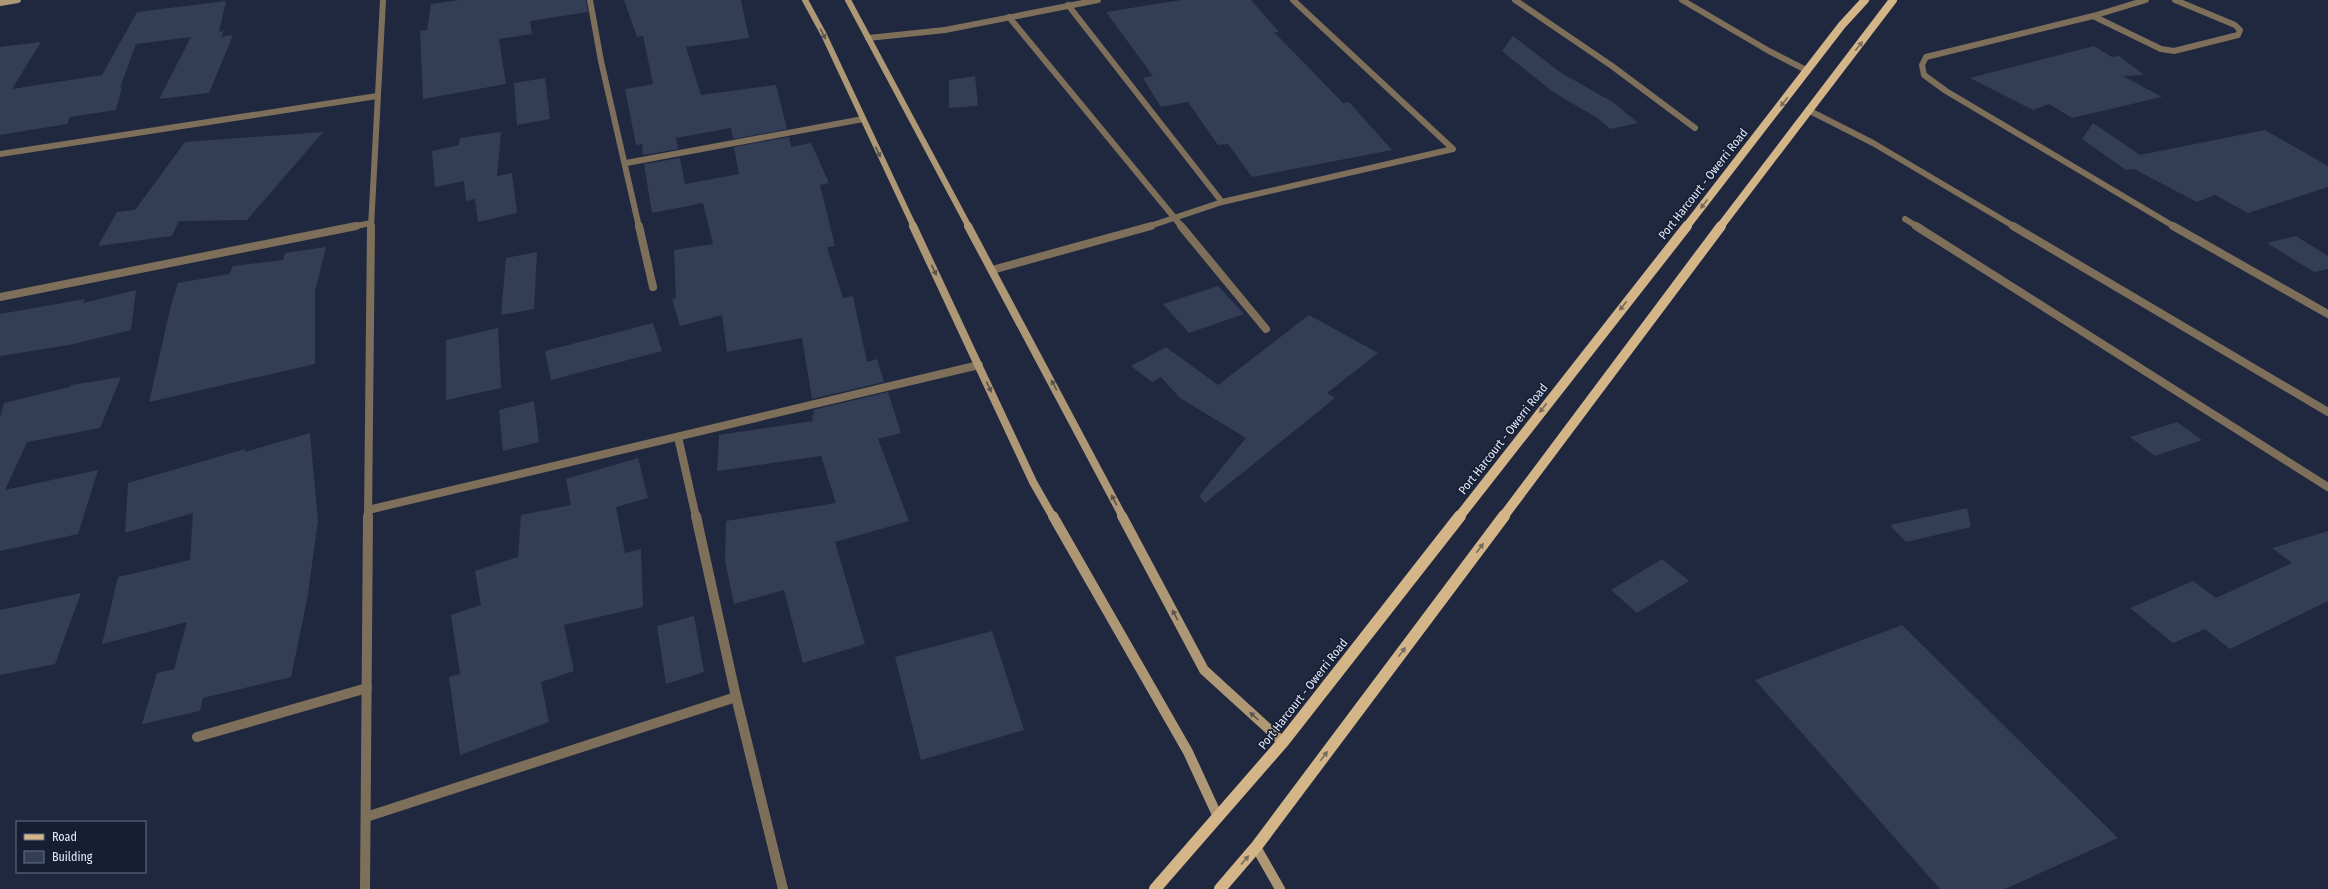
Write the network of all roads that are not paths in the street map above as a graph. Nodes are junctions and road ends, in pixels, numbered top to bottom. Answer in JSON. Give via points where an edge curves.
{"nodes":[{"id":1,"x":18,"y":0,"type":"edge"},
{"id":2,"x":382,"y":0,"type":"edge"},
{"id":3,"x":590,"y":0,"type":"edge"},
{"id":4,"x":805,"y":0,"type":"edge"},
{"id":5,"x":848,"y":0,"type":"edge"},
{"id":6,"x":1098,"y":0,"type":"edge"},
{"id":7,"x":1293,"y":0,"type":"edge"},
{"id":8,"x":1515,"y":0,"type":"edge"},
{"id":9,"x":1682,"y":0,"type":"edge"},
{"id":10,"x":1865,"y":0,"type":"edge"},
{"id":11,"x":1893,"y":0,"type":"edge"},
{"id":12,"x":2146,"y":0,"type":"edge"},
{"id":13,"x":2175,"y":0,"type":"edge"},
{"id":14,"x":2136,"y":1,"type":"edge"},
{"id":15,"x":0,"y":3,"type":"edge"},
{"id":16,"x":1068,"y":5,"type":"junction"},
{"id":17,"x":2093,"y":16,"type":"junction"},
{"id":18,"x":1009,"y":18,"type":"junction"},
{"id":19,"x":868,"y":38,"type":"junction"},
{"id":20,"x":1808,"y":71,"type":"junction"},
{"id":21,"x":378,"y":96,"type":"junction"},
{"id":22,"x":1808,"y":110,"type":"junction"},
{"id":23,"x":863,"y":119,"type":"junction"},
{"id":24,"x":1695,"y":128,"type":"dead end"},
{"id":25,"x":0,"y":154,"type":"edge"},
{"id":26,"x":626,"y":163,"type":"junction"},
{"id":27,"x":1222,"y":202,"type":"junction"},
{"id":28,"x":1176,"y":219,"type":"junction"},
{"id":29,"x":1905,"y":219,"type":"dead end"},
{"id":30,"x":372,"y":223,"type":"junction"},
{"id":31,"x":992,"y":270,"type":"junction"},
{"id":32,"x":653,"y":287,"type":"dead end"},
{"id":33,"x":0,"y":298,"type":"edge"},
{"id":34,"x":2328,"y":314,"type":"edge"},
{"id":35,"x":1266,"y":329,"type":"dead end"},
{"id":36,"x":979,"y":365,"type":"junction"},
{"id":37,"x":2328,"y":412,"type":"edge"},
{"id":38,"x":678,"y":437,"type":"junction"},
{"id":39,"x":2328,"y":487,"type":"edge"},
{"id":40,"x":368,"y":510,"type":"junction"},
{"id":41,"x":367,"y":688,"type":"junction"},
{"id":42,"x":736,"y":697,"type":"junction"},
{"id":43,"x":197,"y":737,"type":"dead end"},
{"id":44,"x":1283,"y":742,"type":"junction"},
{"id":45,"x":366,"y":817,"type":"junction"},
{"id":46,"x":1218,"y":817,"type":"junction"},
{"id":47,"x":1256,"y":847,"type":"junction"},
{"id":48,"x":365,"y":889,"type":"edge"},
{"id":49,"x":783,"y":889,"type":"edge"},
{"id":50,"x":1155,"y":889,"type":"edge"},
{"id":51,"x":1220,"y":889,"type":"edge"},
{"id":52,"x":1280,"y":889,"type":"edge"}],
"edges":[{"from":1,"to":15,"type":"street"},
{"from":2,"to":21,"type":"street"},
{"from":3,"to":26,"type":"street","via":[[601,61]]},
{"from":4,"to":23,"type":"street","one_way":true},
{"from":5,"to":19,"type":"street"},
{"from":6,"to":16,"type":"street"},
{"from":7,"to":27,"type":"street","via":[[1453,149]]},
{"from":8,"to":24,"type":"street","via":[[1612,66]]},
{"from":9,"to":20,"type":"street"},
{"from":10,"to":20,"type":"main road","name":"Port Harcourt - Owerri Road","via":[[1842,25]]},
{"from":22,"to":11,"type":"main road","one_way":true},
{"from":12,"to":14,"type":"street"},
{"from":13,"to":17,"type":"street","via":[[2235,25],[2240,30],[2238,35],[2174,51],[2162,49]]},
{"from":14,"to":17,"type":"street"},
{"from":16,"to":18,"type":"street"},
{"from":16,"to":27,"type":"street"},
{"from":17,"to":34,"type":"street","via":[[1926,57],[1922,65],[1924,75],[1946,91],[2219,253]]},
{"from":18,"to":19,"type":"street","via":[[945,30]]},
{"from":18,"to":28,"type":"street"},
{"from":19,"to":31,"type":"street"},
{"from":20,"to":44,"type":"main road","name":"Port Harcourt - Owerri Road","one_way":true},
{"from":21,"to":25,"type":"street"},
{"from":21,"to":30,"type":"street"},
{"from":22,"to":37,"type":"street","via":[[1873,143]]},
{"from":47,"to":22,"type":"main road","one_way":true},
{"from":23,"to":26,"type":"street"},
{"from":23,"to":36,"type":"street","one_way":true},
{"from":26,"to":32,"type":"street"},
{"from":27,"to":28,"type":"street"},
{"from":28,"to":31,"type":"street"},
{"from":28,"to":35,"type":"street"},
{"from":29,"to":39,"type":"street"},
{"from":30,"to":33,"type":"street"},
{"from":30,"to":40,"type":"street"},
{"from":44,"to":31,"type":"street","one_way":true,"via":[[1204,670]]},
{"from":36,"to":38,"type":"street"},
{"from":36,"to":46,"type":"street","one_way":true,"via":[[1033,482],[1188,752]]},
{"from":38,"to":40,"type":"street"},
{"from":38,"to":42,"type":"street"},
{"from":40,"to":41,"type":"street"},
{"from":41,"to":43,"type":"street"},
{"from":41,"to":45,"type":"street"},
{"from":42,"to":45,"type":"street"},
{"from":42,"to":49,"type":"street"},
{"from":44,"to":46,"type":"main road","name":"Port Harcourt - Owerri Road"},
{"from":45,"to":48,"type":"street"},
{"from":46,"to":50,"type":"main road","name":"Port Harcourt - Owerri Road"},
{"from":51,"to":47,"type":"main road","one_way":true},
{"from":47,"to":52,"type":"street"}]}
